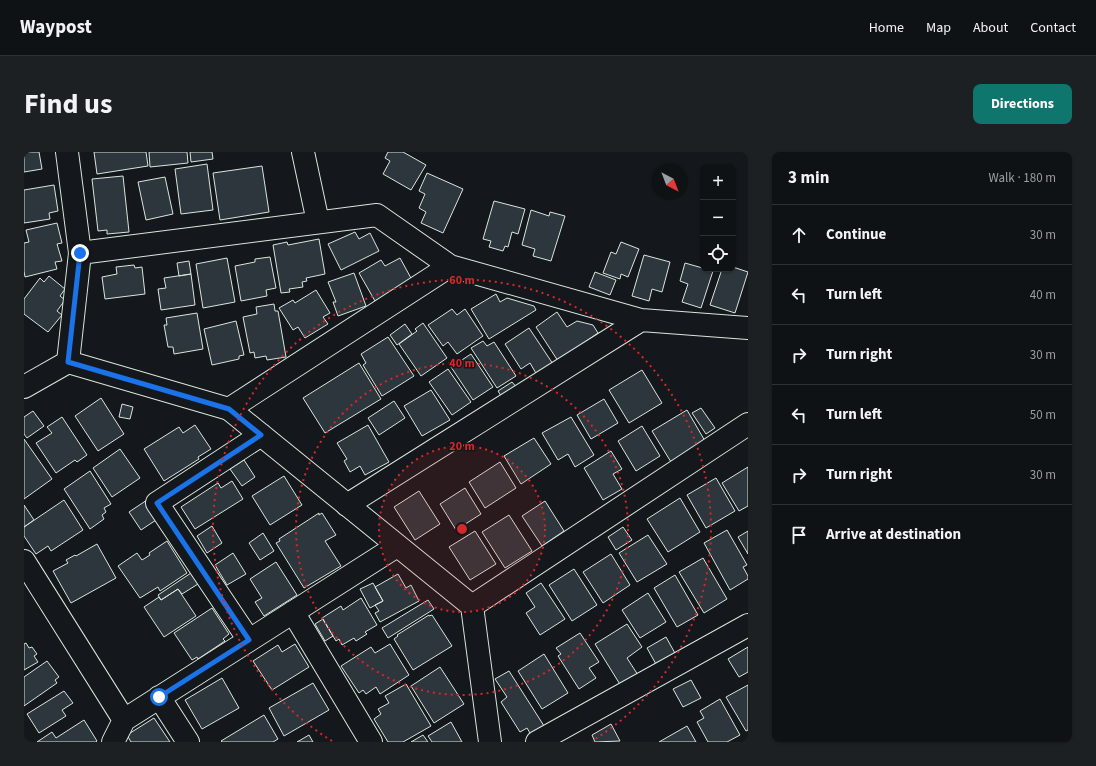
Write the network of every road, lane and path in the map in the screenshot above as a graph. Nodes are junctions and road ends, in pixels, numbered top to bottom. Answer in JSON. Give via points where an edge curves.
{"nodes":[{"id":1,"x":67,"y":152,"type":"edge"},
{"id":2,"x":303,"y":152,"type":"edge"},
{"id":3,"x":318,"y":222,"type":"junction"},
{"id":4,"x":80,"y":253,"type":"junction"},
{"id":5,"x":450,"y":266,"type":"junction"},
{"id":6,"x":641,"y":320,"type":"junction"},
{"id":7,"x":748,"y":328,"type":"edge"},
{"id":8,"x":68,"y":362,"type":"junction"},
{"id":9,"x":24,"y":387,"type":"edge"},
{"id":10,"x":229,"y":409,"type":"junction"},
{"id":11,"x":748,"y":424,"type":"edge"},
{"id":12,"x":261,"y":435,"type":"junction"},
{"id":13,"x":347,"y":505,"type":"junction"},
{"id":14,"x":397,"y":546,"type":"junction"},
{"id":15,"x":24,"y":561,"type":"edge"},
{"id":16,"x":472,"y":606,"type":"junction"},
{"id":17,"x":293,"y":612,"type":"junction"},
{"id":18,"x":748,"y":625,"type":"edge"},
{"id":19,"x":249,"y":640,"type":"junction"},
{"id":20,"x":159,"y":697,"type":"junction"},
{"id":21,"x":124,"y":720,"type":"junction"},
{"id":22,"x":113,"y":742,"type":"edge"},
{"id":23,"x":188,"y":742,"type":"edge"},
{"id":24,"x":371,"y":742,"type":"edge"},
{"id":25,"x":490,"y":742,"type":"edge"},
{"id":26,"x":537,"y":742,"type":"edge"}],
"edges":[{"from":1,"to":4,"type":"street"},
{"from":2,"to":3,"type":"street"},
{"from":3,"to":4,"type":"street"},
{"from":3,"to":5,"type":"street","via":[[377,215]]},
{"from":4,"to":8,"type":"street"},
{"from":5,"to":6,"type":"street"},
{"from":5,"to":10,"type":"street"},
{"from":6,"to":7,"type":"street"},
{"from":6,"to":13,"type":"street"},
{"from":8,"to":9,"type":"street"},
{"from":8,"to":10,"type":"street"},
{"from":10,"to":12,"type":"street"},
{"from":11,"to":16,"type":"street"},
{"from":12,"to":13,"type":"street"},
{"from":12,"to":19,"type":"street","via":[[157,503]]},
{"from":13,"to":14,"type":"street"},
{"from":14,"to":16,"type":"street"},
{"from":14,"to":17,"type":"street"},
{"from":15,"to":21,"type":"street"},
{"from":16,"to":25,"type":"street"},
{"from":17,"to":19,"type":"street"},
{"from":17,"to":24,"type":"street"},
{"from":18,"to":26,"type":"street"},
{"from":19,"to":20,"type":"street"},
{"from":20,"to":21,"type":"street"},
{"from":20,"to":23,"type":"street"},
{"from":21,"to":22,"type":"street"}]}
